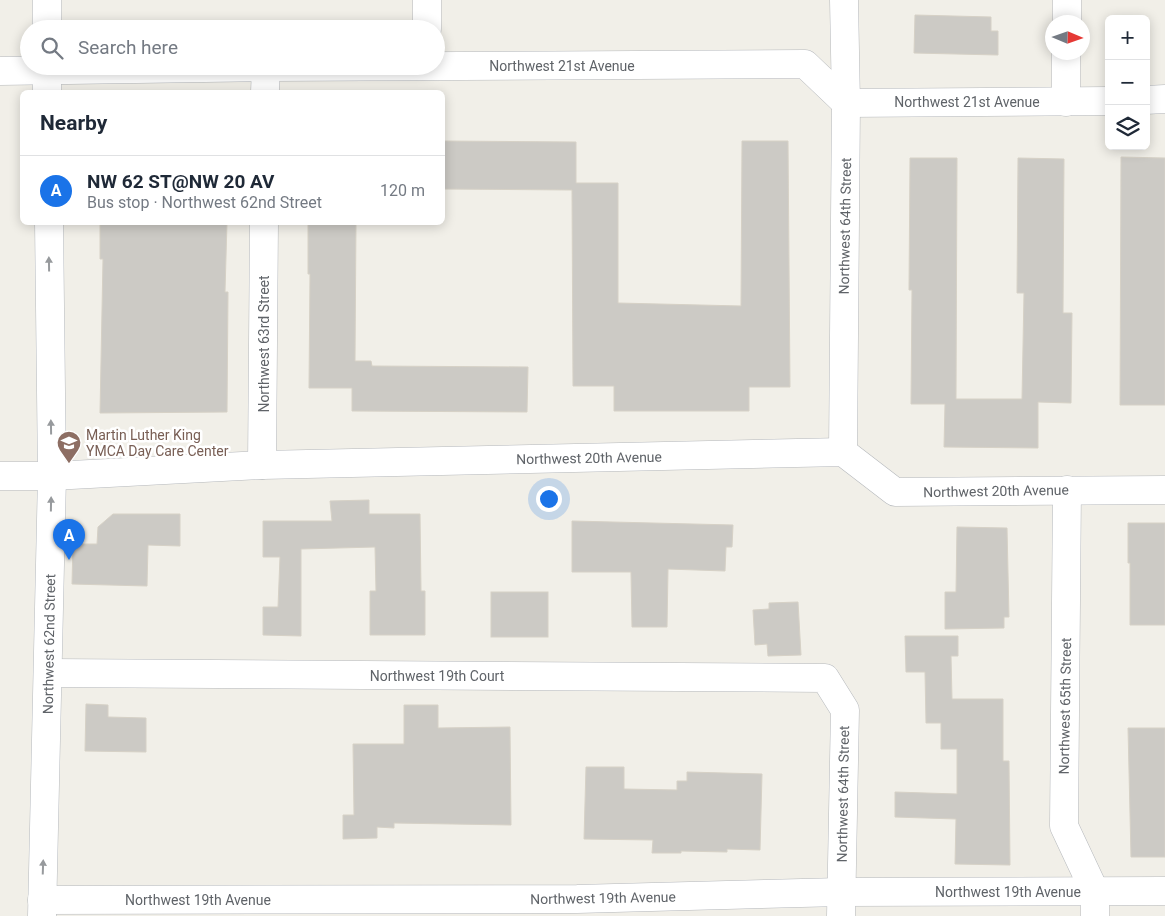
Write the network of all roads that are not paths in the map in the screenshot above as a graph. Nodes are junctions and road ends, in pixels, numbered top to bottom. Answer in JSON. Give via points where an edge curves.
{"nodes":[{"id":1,"x":47,"y":0,"type":"edge"},
{"id":2,"x":427,"y":0,"type":"edge"},
{"id":3,"x":844,"y":0,"type":"edge"},
{"id":4,"x":1067,"y":0,"type":"edge"},
{"id":5,"x":1066,"y":15,"type":"edge"},
{"id":6,"x":47,"y":20,"type":"edge"},
{"id":7,"x":427,"y":20,"type":"edge"},
{"id":8,"x":1066,"y":60,"type":"edge"},
{"id":9,"x":445,"y":67,"type":"edge"},
{"id":10,"x":0,"y":71,"type":"edge"},
{"id":11,"x":20,"y":73,"type":"edge"},
{"id":12,"x":71,"y":75,"type":"edge"},
{"id":13,"x":266,"y":75,"type":"edge"},
{"id":14,"x":47,"y":76,"type":"edge"},
{"id":15,"x":265,"y":90,"type":"edge"},
{"id":16,"x":1165,"y":99,"type":"edge"},
{"id":17,"x":1150,"y":100,"type":"edge"},
{"id":18,"x":1105,"y":101,"type":"edge"},
{"id":19,"x":1066,"y":102,"type":"junction"},
{"id":20,"x":846,"y":103,"type":"junction"},
{"id":21,"x":49,"y":225,"type":"edge"},
{"id":22,"x":264,"y":225,"type":"edge"},
{"id":23,"x":843,"y":452,"type":"junction"},
{"id":24,"x":262,"y":465,"type":"junction"},
{"id":25,"x":0,"y":476,"type":"edge"},
{"id":26,"x":52,"y":476,"type":"junction"},
{"id":27,"x":1067,"y":490,"type":"junction"},
{"id":28,"x":1165,"y":490,"type":"edge"},
{"id":29,"x":48,"y":674,"type":"junction"},
{"id":30,"x":825,"y":678,"type":"joint"},
{"id":31,"x":1165,"y":891,"type":"edge"},
{"id":32,"x":841,"y":904,"type":"edge"},
{"id":33,"x":1095,"y":904,"type":"edge"},
{"id":34,"x":42,"y":908,"type":"edge"},
{"id":35,"x":308,"y":908,"type":"edge"},
{"id":36,"x":577,"y":908,"type":"edge"}],
"edges":[{"from":1,"to":6,"type":"street"},
{"from":2,"to":7,"type":"street"},
{"from":3,"to":20,"type":"street","name":"Northwest 64th Street"},
{"from":4,"to":5,"type":"street"},
{"from":8,"to":19,"type":"street"},
{"from":9,"to":20,"type":"street","name":"Northwest 21st Avenue","via":[[805,64]]},
{"from":10,"to":11,"type":"street","name":"Northwest 21st Avenue"},
{"from":12,"to":14,"type":"street","name":"Northwest 21st Avenue"},
{"from":13,"to":15,"type":"street"},
{"from":16,"to":17,"type":"street"},
{"from":18,"to":19,"type":"street","name":"Northwest 21st Avenue"},
{"from":19,"to":20,"type":"street","name":"Northwest 21st Avenue"},
{"from":20,"to":23,"type":"street","name":"Northwest 64th Street"},
{"from":26,"to":21,"type":"street","name":"Northwest 62nd Street","one_way":true},
{"from":22,"to":24,"type":"street","name":"Northwest 63rd Street"},
{"from":23,"to":24,"type":"street","name":"Northwest 20th Avenue"},
{"from":23,"to":27,"type":"street","name":"Northwest 20th Avenue","via":[[895,492]]},
{"from":24,"to":26,"type":"street","name":"Northwest 20th Avenue"},
{"from":25,"to":26,"type":"street","name":"Northwest 20th Avenue"},
{"from":29,"to":26,"type":"street","name":"Northwest 62nd Street","one_way":true},
{"from":27,"to":28,"type":"street","name":"Northwest 20th Avenue"},
{"from":27,"to":33,"type":"street","name":"Northwest 65th Street","via":[[1064,826]]},
{"from":29,"to":30,"type":"street","name":"Northwest 19th Court"},
{"from":34,"to":29,"type":"street","name":"Northwest 62nd Street","one_way":true},
{"from":30,"to":32,"type":"street","name":"Northwest 64th Street","via":[[845,710]]},
{"from":31,"to":33,"type":"street","name":"Northwest 19th Avenue"},
{"from":32,"to":33,"type":"street","name":"Northwest 19th Avenue"},
{"from":32,"to":36,"type":"street","name":"Northwest 19th Avenue"},
{"from":34,"to":35,"type":"street","name":"Northwest 19th Avenue"},
{"from":35,"to":36,"type":"street","name":"Northwest 19th Avenue"}]}
